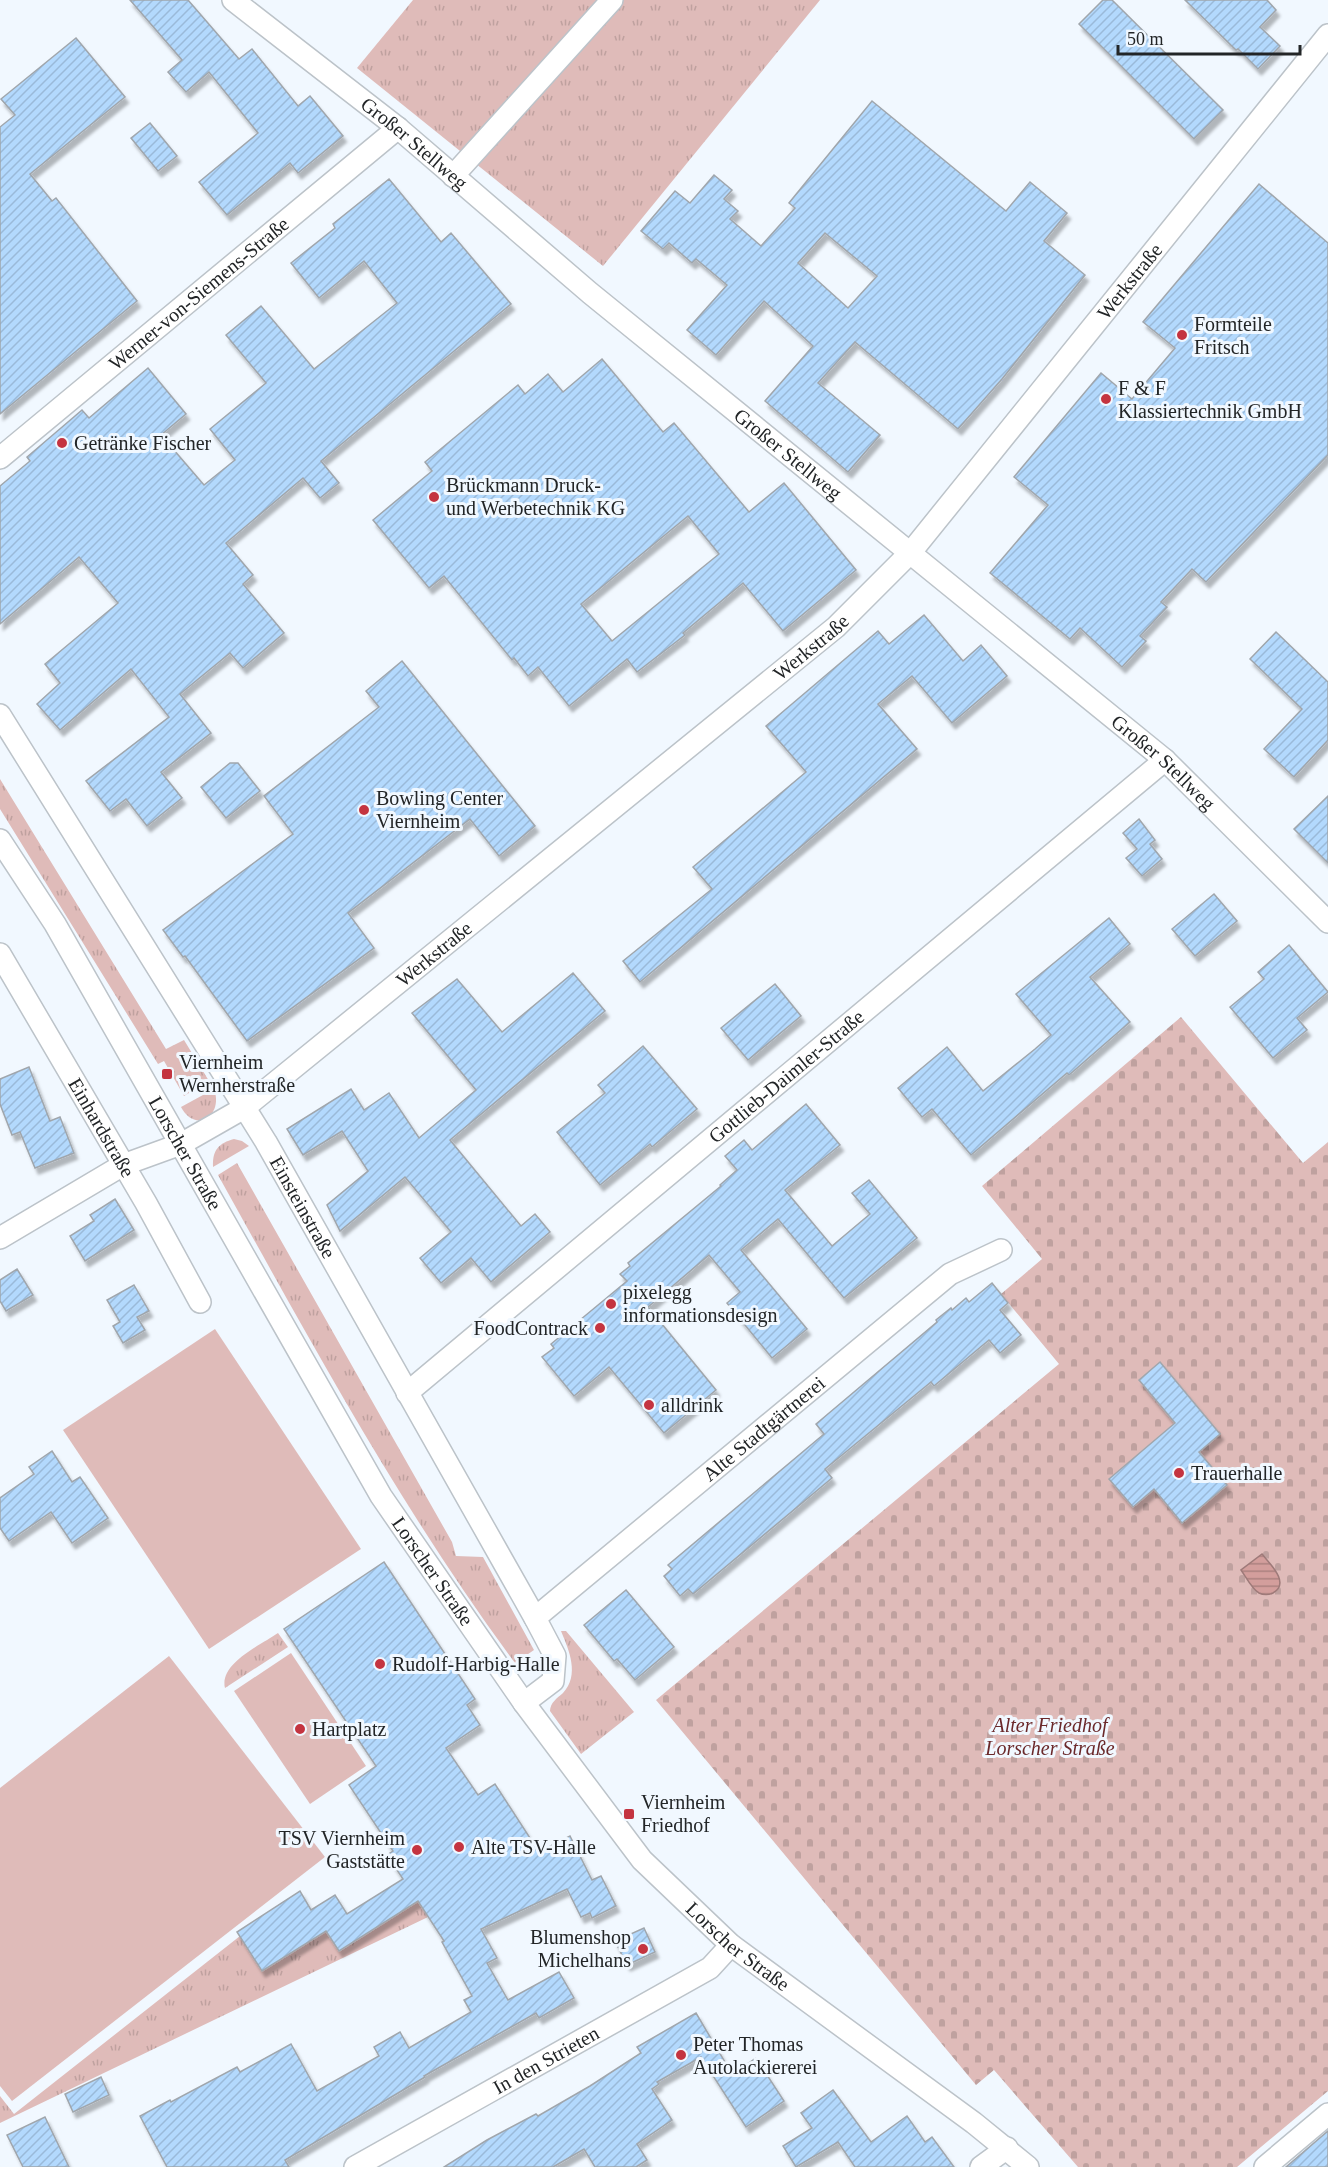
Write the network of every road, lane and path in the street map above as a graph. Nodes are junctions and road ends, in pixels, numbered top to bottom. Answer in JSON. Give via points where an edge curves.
{"nodes":[{"id":1,"x":233,"y":0,"type":"edge"},
{"id":2,"x":612,"y":0,"type":"edge"},
{"id":3,"x":1328,"y":35,"type":"edge"},
{"id":4,"x":398,"y":128,"type":"junction"},
{"id":5,"x":453,"y":176,"type":"junction"},
{"id":6,"x":0,"y":458,"type":"edge"},
{"id":7,"x":910,"y":552,"type":"junction"},
{"id":8,"x":0,"y":715,"type":"edge"},
{"id":9,"x":1165,"y":760,"type":"junction"},
{"id":10,"x":0,"y":840,"type":"edge"},
{"id":11,"x":1328,"y":922,"type":"edge"},
{"id":12,"x":0,"y":954,"type":"edge"},
{"id":13,"x":244,"y":1108,"type":"junction"},
{"id":14,"x":181,"y":1144,"type":"junction"},
{"id":15,"x":123,"y":1165,"type":"junction"},
{"id":16,"x":0,"y":1238,"type":"edge"},
{"id":17,"x":1001,"y":1250,"type":"dead end"},
{"id":18,"x":200,"y":1302,"type":"dead end"},
{"id":19,"x":407,"y":1393,"type":"junction"},
{"id":20,"x":535,"y":1618,"type":"junction"},
{"id":21,"x":524,"y":1703,"type":"junction"},
{"id":22,"x":731,"y":1945,"type":"junction"},
{"id":23,"x":1328,"y":2114,"type":"edge"},
{"id":24,"x":1007,"y":2148,"type":"junction"},
{"id":25,"x":355,"y":2167,"type":"edge"},
{"id":26,"x":981,"y":2167,"type":"edge"},
{"id":27,"x":1029,"y":2167,"type":"edge"},
{"id":28,"x":1265,"y":2167,"type":"edge"}],
"edges":[{"from":1,"to":4,"type":"street","name":"Großer Stellweg"},
{"from":2,"to":5,"type":"street"},
{"from":3,"to":7,"type":"street","name":"Werkstraße"},
{"from":4,"to":5,"type":"street","name":"Großer Stellweg"},
{"from":4,"to":6,"type":"street","name":"Werner-von-Siemens-Straße"},
{"from":5,"to":7,"type":"street","name":"Großer Stellweg","via":[[590,293]]},
{"from":7,"to":9,"type":"street","name":"Großer Stellweg"},
{"from":7,"to":13,"type":"street","name":"Werkstraße","via":[[836,627]]},
{"from":8,"to":13,"type":"street","name":"Einsteinstraße"},
{"from":9,"to":11,"type":"street","name":"Großer Stellweg"},
{"from":9,"to":19,"type":"street","name":"Gottlieb-Daimler-Straße"},
{"from":10,"to":14,"type":"street","name":"Lorscher Straße","via":[[55,924]]},
{"from":12,"to":15,"type":"street","name":"Einhardstraße"},
{"from":13,"to":14,"type":"street","name":"Werkstraße"},
{"from":13,"to":19,"type":"street","name":"Einsteinstraße"},
{"from":14,"to":15,"type":"street","name":"Werkstraße"},
{"from":14,"to":21,"type":"street","name":"Lorscher Straße","via":[[381,1496]]},
{"from":15,"to":16,"type":"street","name":"Werkstraße"},
{"from":15,"to":18,"type":"street","name":"Einhardstraße"},
{"from":17,"to":20,"type":"street","name":"Alte Stadtgärtnerei","via":[[950,1274]]},
{"from":19,"to":20,"type":"street","name":"Einsteinstraße"},
{"from":20,"to":21,"type":"street","name":"Einsteinstraße","via":[[555,1656],[553,1681]]},
{"from":21,"to":22,"type":"street","name":"Lorscher Straße","via":[[642,1860]]},
{"from":22,"to":24,"type":"street","name":"Lorscher Straße"},
{"from":22,"to":25,"type":"street","name":"In den Strieten","via":[[710,1968]]},
{"from":23,"to":28,"type":"street"},
{"from":24,"to":26,"type":"street"},
{"from":24,"to":27,"type":"street","name":"Lorscher Straße"}]}
